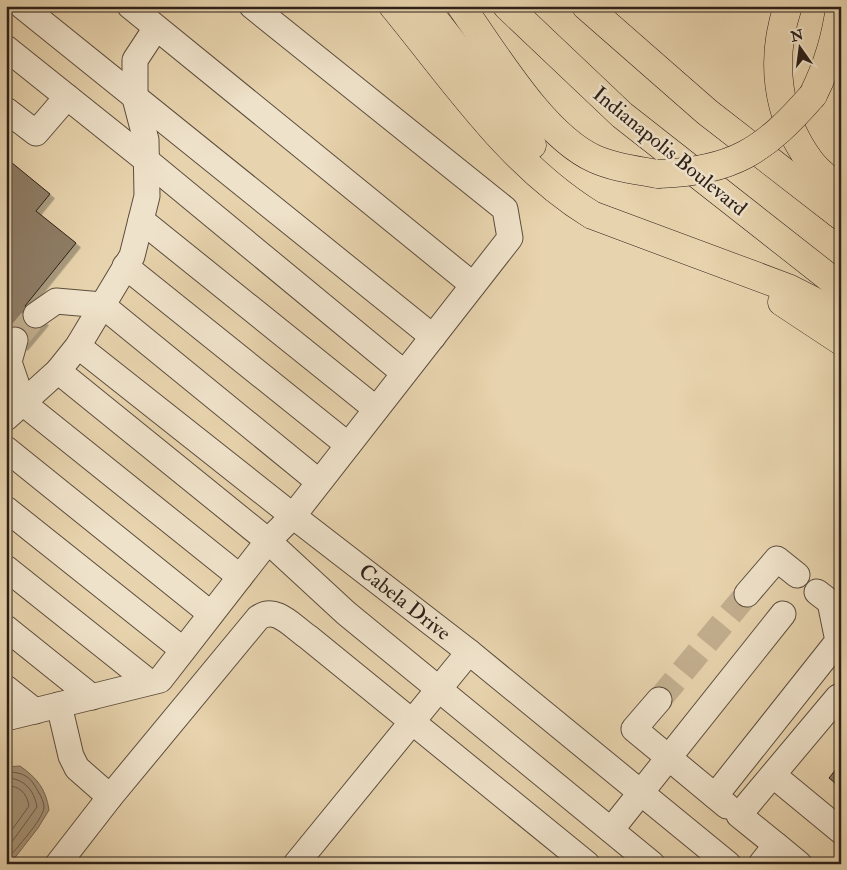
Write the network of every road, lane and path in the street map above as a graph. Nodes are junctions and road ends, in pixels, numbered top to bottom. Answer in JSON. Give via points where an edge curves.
{"nodes":[{"id":1,"x":22,"y":6,"type":"edge"},
{"id":2,"x":130,"y":6,"type":"edge"},
{"id":3,"x":252,"y":6,"type":"edge"},
{"id":4,"x":393,"y":6,"type":"edge"},
{"id":5,"x":424,"y":6,"type":"edge"},
{"id":6,"x":461,"y":6,"type":"edge"},
{"id":7,"x":507,"y":6,"type":"edge"},
{"id":8,"x":586,"y":6,"type":"edge"},
{"id":9,"x":788,"y":6,"type":"edge"},
{"id":10,"x":840,"y":6,"type":"edge"},
{"id":11,"x":156,"y":28,"type":"junction"},
{"id":12,"x":6,"y":48,"type":"edge"},
{"id":13,"x":67,"y":97,"type":"junction"},
{"id":14,"x":135,"y":98,"type":"junction"},
{"id":15,"x":6,"y":110,"type":"edge"},
{"id":16,"x":146,"y":160,"type":"junction"},
{"id":17,"x":841,"y":190,"type":"edge"},
{"id":18,"x":841,"y":216,"type":"edge"},
{"id":19,"x":141,"y":220,"type":"junction"},
{"id":20,"x":650,"y":236,"type":"junction"},
{"id":21,"x":719,"y":263,"type":"junction"},
{"id":22,"x":125,"y":266,"type":"junction"},
{"id":23,"x":473,"y":285,"type":"junction"},
{"id":24,"x":841,"y":287,"type":"edge"},
{"id":25,"x":102,"y":305,"type":"junction"},
{"id":26,"x":36,"y":315,"type":"tunnel mouth"},
{"id":27,"x":841,"y":315,"type":"edge"},
{"id":28,"x":432,"y":337,"type":"junction"},
{"id":29,"x":15,"y":340,"type":"tunnel mouth"},
{"id":30,"x":841,"y":342,"type":"edge"},
{"id":31,"x":78,"y":346,"type":"junction"},
{"id":32,"x":58,"y":371,"type":"junction"},
{"id":33,"x":404,"y":373,"type":"junction"},
{"id":34,"x":376,"y":409,"type":"junction"},
{"id":35,"x":14,"y":410,"type":"edge"},
{"id":36,"x":348,"y":445,"type":"junction"},
{"id":37,"x":6,"y":449,"type":"edge"},
{"id":38,"x":319,"y":482,"type":"junction"},
{"id":39,"x":6,"y":510,"type":"edge"},
{"id":40,"x":293,"y":516,"type":"junction"},
{"id":41,"x":268,"y":541,"type":"junction"},
{"id":42,"x":6,"y":568,"type":"edge"},
{"id":43,"x":797,"y":575,"type":"dead end"},
{"id":44,"x":240,"y":577,"type":"junction"},
{"id":45,"x":817,"y":592,"type":"dead end"},
{"id":46,"x":747,"y":594,"type":"tunnel mouth"},
{"id":47,"x":211,"y":614,"type":"junction"},
{"id":48,"x":783,"y":614,"type":"dead end"},
{"id":49,"x":6,"y":628,"type":"edge"},
{"id":50,"x":183,"y":650,"type":"junction"},
{"id":51,"x":469,"y":652,"type":"junction"},
{"id":52,"x":149,"y":682,"type":"junction"},
{"id":53,"x":6,"y":688,"type":"edge"},
{"id":54,"x":439,"y":689,"type":"junction"},
{"id":55,"x":92,"y":697,"type":"junction"},
{"id":56,"x":840,"y":698,"type":"edge"},
{"id":57,"x":659,"y":700,"type":"tunnel mouth"},
{"id":58,"x":59,"y":705,"type":"junction"},
{"id":59,"x":35,"y":711,"type":"junction"},
{"id":60,"x":6,"y":718,"type":"edge"},
{"id":61,"x":412,"y":722,"type":"junction"},
{"id":62,"x":667,"y":758,"type":"junction"},
{"id":63,"x":773,"y":775,"type":"junction"},
{"id":64,"x":640,"y":792,"type":"junction"},
{"id":65,"x":715,"y":796,"type":"junction"},
{"id":66,"x":110,"y":797,"type":"junction"},
{"id":67,"x":739,"y":816,"type":"junction"},
{"id":68,"x":611,"y":830,"type":"junction"},
{"id":69,"x":841,"y":831,"type":"edge"},
{"id":70,"x":768,"y":854,"type":"edge"},
{"id":71,"x":58,"y":864,"type":"edge"},
{"id":72,"x":296,"y":864,"type":"edge"},
{"id":73,"x":587,"y":864,"type":"edge"},
{"id":74,"x":652,"y":864,"type":"edge"},
{"id":75,"x":728,"y":864,"type":"edge"},
{"id":76,"x":799,"y":864,"type":"edge"}],
"edges":[{"from":1,"to":14,"type":"lane"},
{"from":2,"to":11,"type":"lane"},
{"from":3,"to":23,"type":"lane","via":[[505,209],[510,238]]},
{"from":4,"to":20,"type":"main road","via":[[515,154],[543,180],[592,215]]},
{"from":5,"to":20,"type":"main road","via":[[516,127],[542,156],[562,174]]},
{"from":6,"to":10,"type":"main road","bridge":true,"via":[[531,103],[573,147],[603,162],[658,174],[707,170],[749,154],[788,123],[813,95],[826,68],[836,39]]},
{"from":7,"to":24,"type":"main road","name":"Indianapolis Boulevard","via":[[622,115]]},
{"from":8,"to":18,"type":"main road","via":[[707,112]]},
{"from":9,"to":17,"type":"main road","via":[[778,51],[781,103],[810,162]]},
{"from":11,"to":14,"type":"lane","via":[[135,60]]},
{"from":11,"to":23,"type":"lane"},
{"from":12,"to":13,"type":"lane"},
{"from":13,"to":15,"type":"lane","via":[[36,133]]},
{"from":13,"to":16,"type":"lane"},
{"from":14,"to":16,"type":"lane","via":[[146,140]]},
{"from":14,"to":28,"type":"lane"},
{"from":16,"to":19,"type":"lane","via":[[147,196]]},
{"from":16,"to":33,"type":"lane"},
{"from":19,"to":22,"type":"lane","via":[[132,256]]},
{"from":19,"to":34,"type":"lane"},
{"from":20,"to":21,"type":"main road"},
{"from":21,"to":27,"type":"main road","via":[[788,288]]},
{"from":21,"to":30,"type":"main road","via":[[806,316]]},
{"from":22,"to":25,"type":"lane"},
{"from":22,"to":36,"type":"lane"},
{"from":23,"to":28,"type":"lane"},
{"from":25,"to":26,"type":"lane","via":[[56,301]]},
{"from":25,"to":31,"type":"lane"},
{"from":25,"to":38,"type":"lane"},
{"from":28,"to":33,"type":"lane"},
{"from":29,"to":35,"type":"lane","via":[[9,362]]},
{"from":31,"to":32,"type":"lane"},
{"from":31,"to":40,"type":"lane","name":"Cabela Drive"},
{"from":32,"to":35,"type":"lane"},
{"from":32,"to":41,"type":"lane","name":"Cabela Drive"},
{"from":33,"to":34,"type":"lane"},
{"from":34,"to":36,"type":"lane"},
{"from":35,"to":44,"type":"lane"},
{"from":36,"to":38,"type":"lane"},
{"from":37,"to":47,"type":"lane"},
{"from":38,"to":40,"type":"lane"},
{"from":39,"to":50,"type":"lane"},
{"from":40,"to":41,"type":"lane"},
{"from":40,"to":51,"type":"lane","name":"Cabela Drive"},
{"from":41,"to":44,"type":"lane"},
{"from":41,"to":54,"type":"lane","name":"Cabela Drive","via":[[346,613]]},
{"from":42,"to":52,"type":"lane"},
{"from":43,"to":46,"type":"lane","via":[[777,559]]},
{"from":44,"to":47,"type":"lane"},
{"from":45,"to":65,"type":"lane","via":[[830,602],[838,641]]},
{"from":47,"to":50,"type":"lane"},
{"from":48,"to":62,"type":"lane"},
{"from":49,"to":55,"type":"lane"},
{"from":50,"to":52,"type":"lane","via":[[160,680]]},
{"from":51,"to":54,"type":"lane"},
{"from":51,"to":64,"type":"lane","name":"Cabela Drive"},
{"from":52,"to":55,"type":"lane"},
{"from":53,"to":59,"type":"lane"},
{"from":54,"to":61,"type":"lane"},
{"from":54,"to":68,"type":"lane","name":"Cabela Drive"},
{"from":55,"to":58,"type":"lane"},
{"from":56,"to":63,"type":"lane"},
{"from":57,"to":62,"type":"lane","via":[[634,729]]},
{"from":58,"to":59,"type":"lane"},
{"from":58,"to":66,"type":"lane","via":[[70,756],[77,768]]},
{"from":59,"to":60,"type":"lane"},
{"from":61,"to":66,"type":"lane","via":[[308,637],[274,612],[265,613]]},
{"from":61,"to":72,"type":"lane"},
{"from":61,"to":73,"type":"lane"},
{"from":62,"to":64,"type":"lane"},
{"from":62,"to":65,"type":"lane"},
{"from":63,"to":67,"type":"lane"},
{"from":63,"to":69,"type":"lane"},
{"from":64,"to":68,"type":"lane"},
{"from":64,"to":75,"type":"lane","name":"Cabela Drive"},
{"from":65,"to":67,"type":"lane"},
{"from":66,"to":71,"type":"lane"},
{"from":67,"to":70,"type":"lane"},
{"from":68,"to":74,"type":"lane","name":"Cabela Drive"},
{"from":70,"to":76,"type":"lane"}]}
